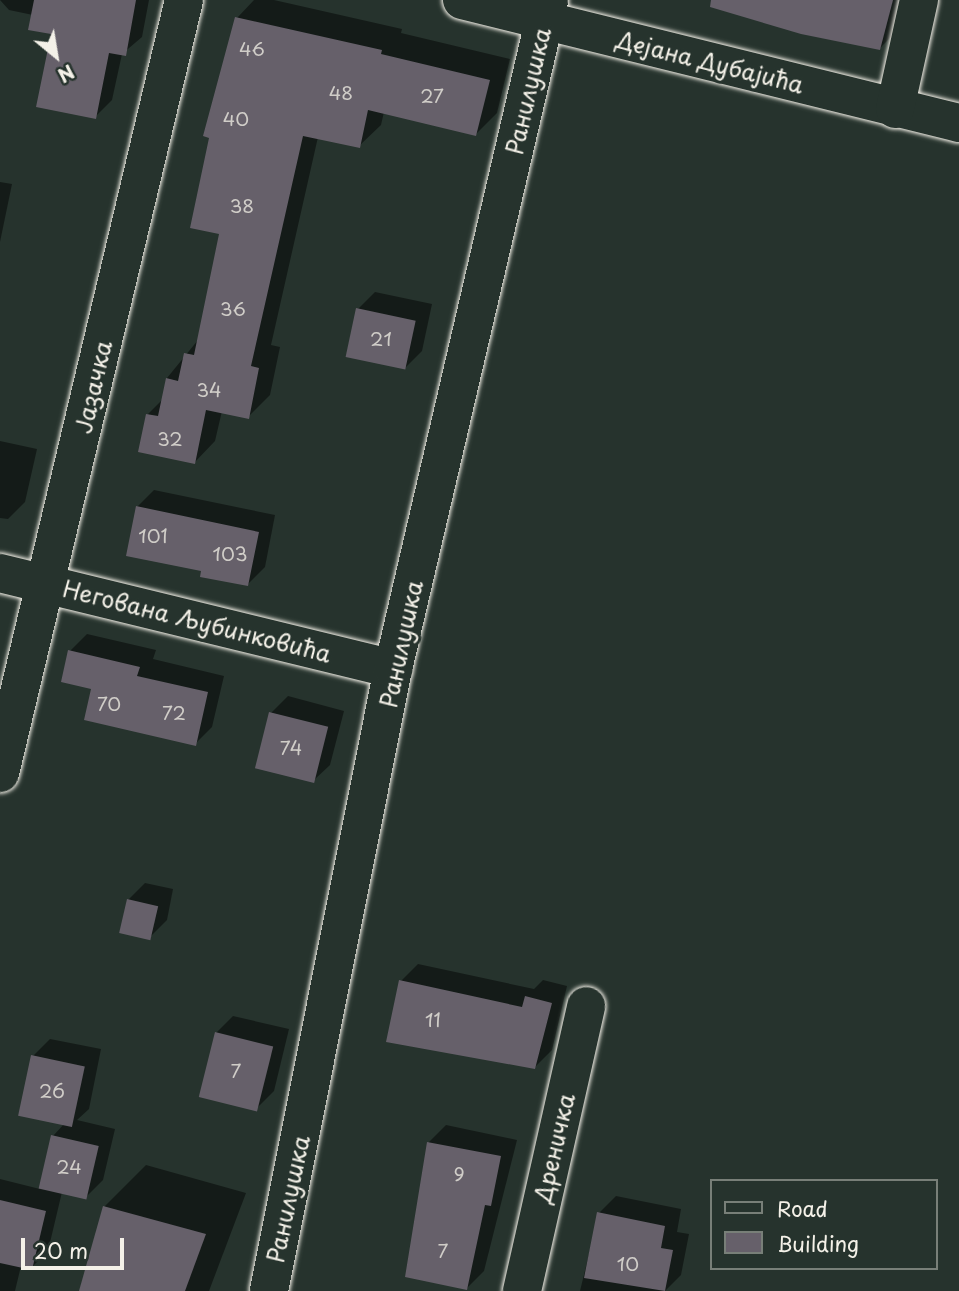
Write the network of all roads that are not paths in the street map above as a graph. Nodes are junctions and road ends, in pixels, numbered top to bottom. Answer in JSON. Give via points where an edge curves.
{"nodes":[{"id":1,"x":184,"y":0,"type":"edge"},
{"id":2,"x":462,"y":0,"type":"edge"},
{"id":3,"x":919,"y":0,"type":"edge"},
{"id":4,"x":547,"y":10,"type":"edge"},
{"id":5,"x":895,"y":108,"type":"junction"},
{"id":6,"x":959,"y":123,"type":"edge"},
{"id":7,"x":0,"y":573,"type":"edge"},
{"id":8,"x":46,"y":584,"type":"junction"},
{"id":9,"x":393,"y":669,"type":"junction"},
{"id":10,"x":0,"y":773,"type":"edge"},
{"id":11,"x":586,"y":1006,"type":"dead end"},
{"id":12,"x":269,"y":1291,"type":"edge"},
{"id":13,"x":522,"y":1291,"type":"edge"}],
"edges":[{"from":1,"to":8,"type":"street","name":"Јазачка"},
{"from":2,"to":4,"type":"street","name":"Дејана Дубајића"},
{"from":3,"to":5,"type":"street"},
{"from":4,"to":5,"type":"street","name":"Дејана Дубајића"},
{"from":4,"to":9,"type":"street","name":"Ранилушка"},
{"from":5,"to":6,"type":"street","name":"Дејана Дубајића"},
{"from":7,"to":8,"type":"street","name":"Негована Љубинковића"},
{"from":8,"to":9,"type":"street","name":"Негована Љубинковића"},
{"from":8,"to":10,"type":"street","name":"Јазачка"},
{"from":9,"to":12,"type":"street","name":"Ранилушка"},
{"from":11,"to":13,"type":"street","name":"Дреничка"}]}
